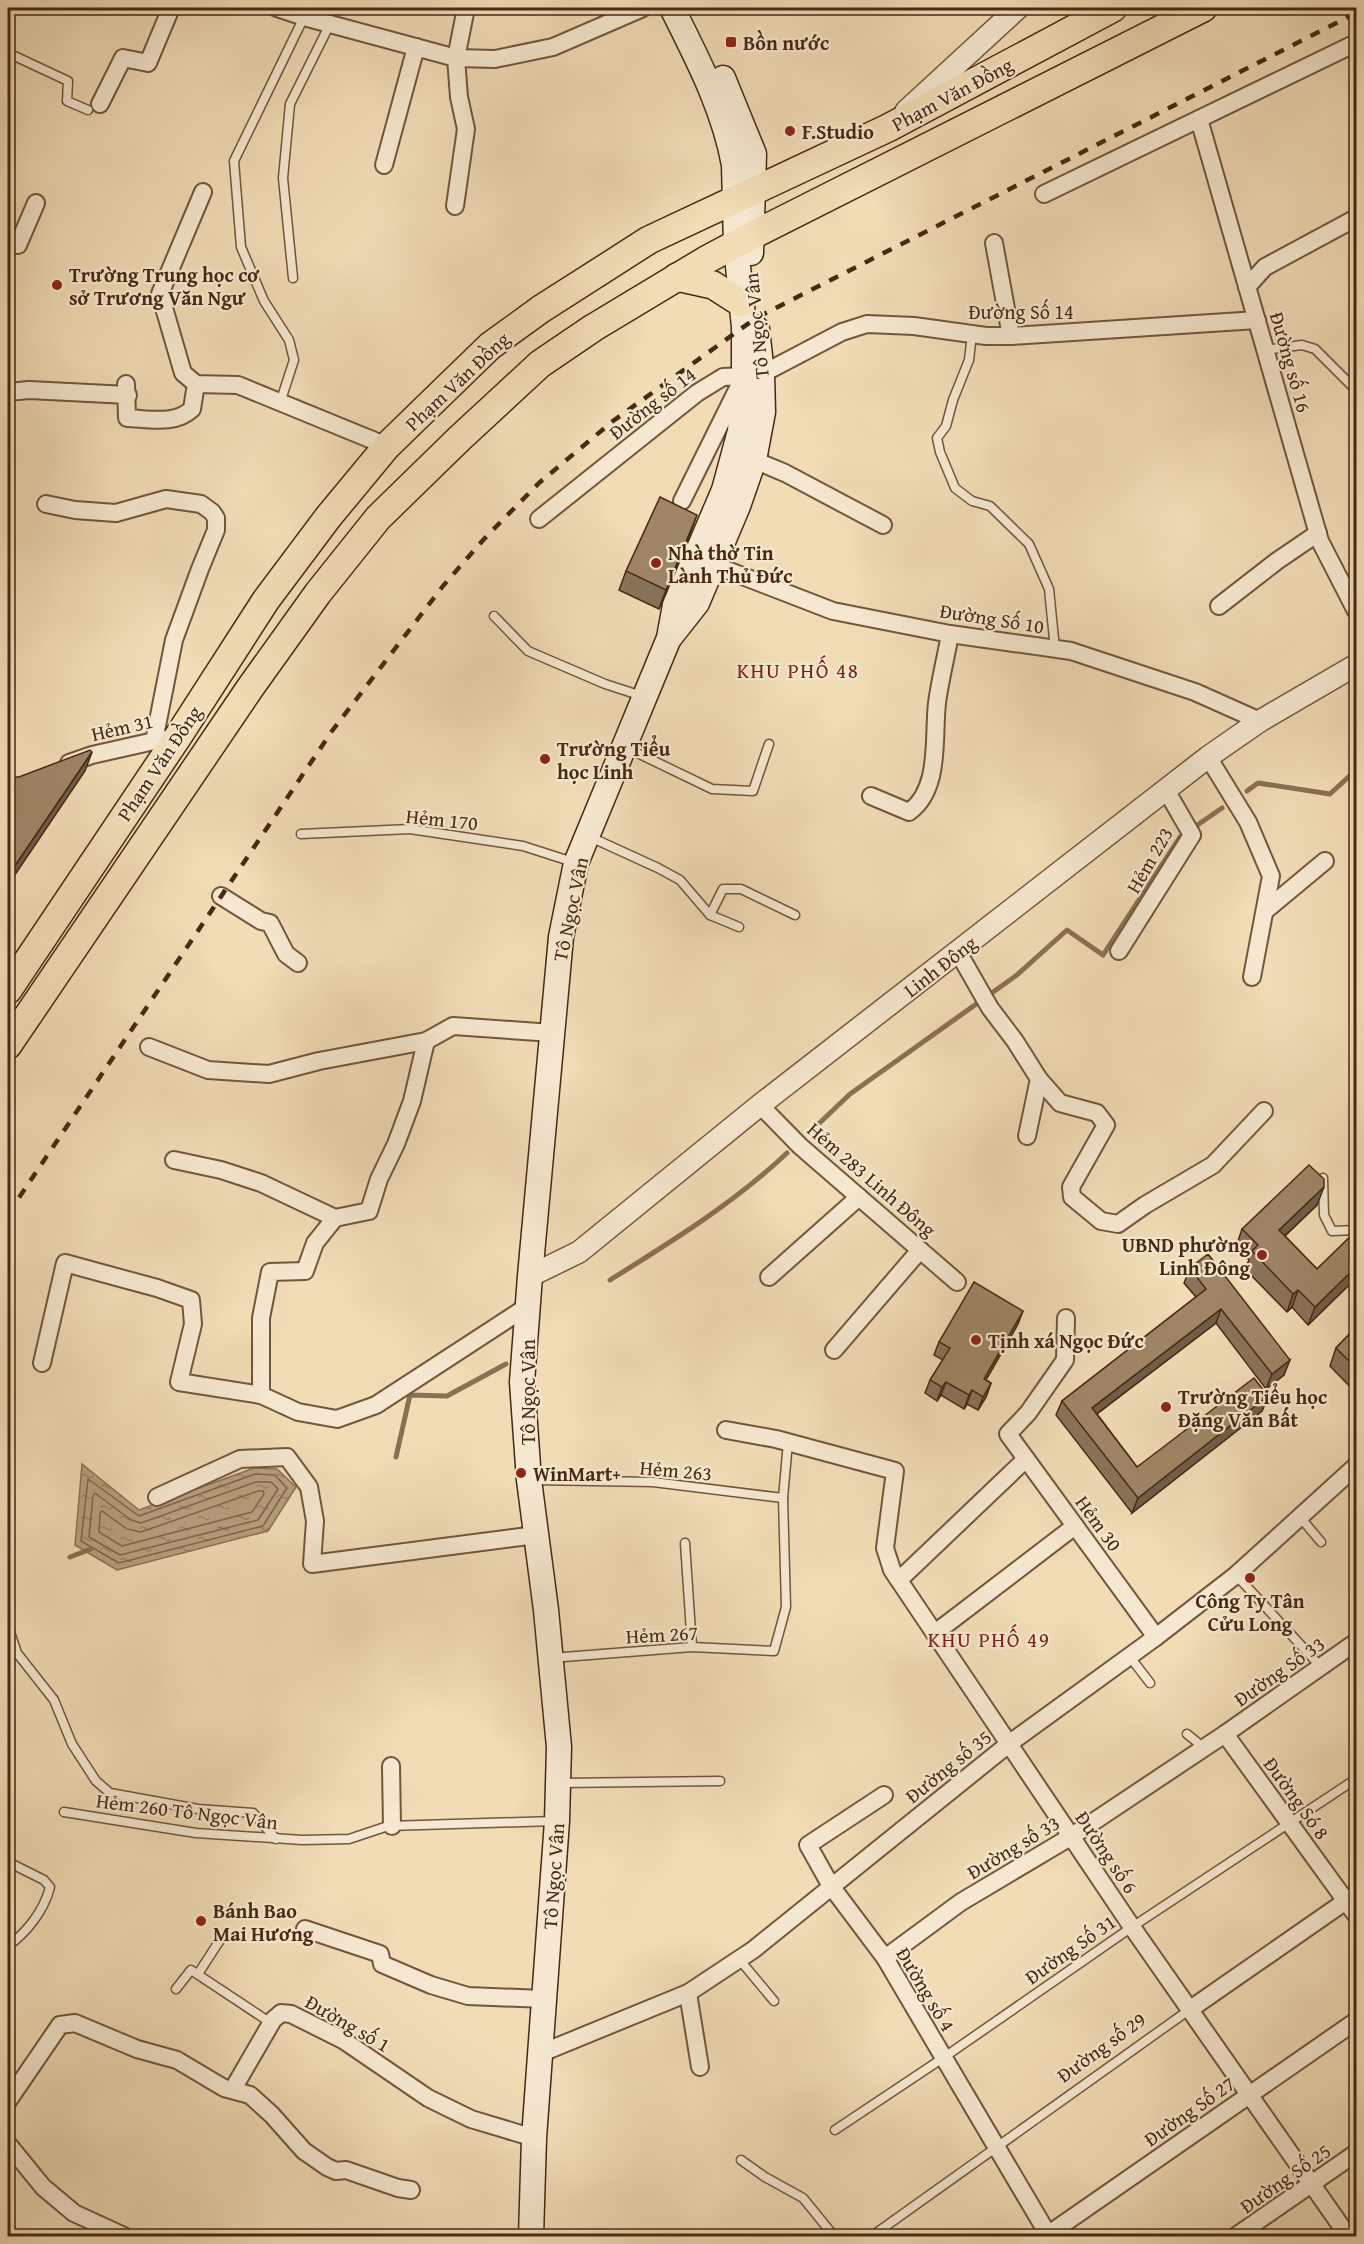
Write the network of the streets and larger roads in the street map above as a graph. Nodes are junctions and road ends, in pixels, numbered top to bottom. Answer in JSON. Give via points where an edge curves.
{"nodes":[{"id":1,"x":171,"y":8,"type":"edge"},
{"id":2,"x":277,"y":8,"type":"edge"},
{"id":3,"x":466,"y":8,"type":"edge"},
{"id":4,"x":643,"y":8,"type":"edge"},
{"id":5,"x":672,"y":8,"type":"edge"},
{"id":6,"x":689,"y":8,"type":"edge"},
{"id":7,"x":1113,"y":8,"type":"edge"},
{"id":8,"x":1203,"y":8,"type":"edge"},
{"id":9,"x":1012,"y":10,"type":"edge"},
{"id":10,"x":993,"y":31,"type":"junction"},
{"id":11,"x":1356,"y":43,"type":"edge"},
{"id":12,"x":416,"y":47,"type":"junction"},
{"id":13,"x":456,"y":58,"type":"junction"},
{"id":14,"x":1014,"y":60,"type":"junction"},
{"id":15,"x":94,"y":107,"type":"road end"},
{"id":16,"x":1199,"y":119,"type":"junction"},
{"id":17,"x":888,"y":128,"type":"junction"},
{"id":18,"x":384,"y":165,"type":"dead end"},
{"id":19,"x":203,"y":192,"type":"dead end"},
{"id":20,"x":1044,"y":194,"type":"dead end"},
{"id":21,"x":744,"y":195,"type":"junction"},
{"id":22,"x":36,"y":203,"type":"dead end"},
{"id":23,"x":455,"y":206,"type":"dead end"},
{"id":24,"x":1356,"y":218,"type":"edge"},
{"id":25,"x":743,"y":241,"type":"junction"},
{"id":26,"x":8,"y":243,"type":"edge"},
{"id":27,"x":994,"y":243,"type":"dead end"},
{"id":28,"x":677,"y":277,"type":"junction"},
{"id":29,"x":1247,"y":287,"type":"junction"},
{"id":30,"x":741,"y":303,"type":"junction"},
{"id":31,"x":1257,"y":320,"type":"junction"},
{"id":32,"x":1011,"y":336,"type":"junction"},
{"id":33,"x":753,"y":375,"type":"junction"},
{"id":34,"x":196,"y":384,"type":"junction"},
{"id":35,"x":8,"y":392,"type":"edge"},
{"id":36,"x":387,"y":446,"type":"junction"},
{"id":37,"x":754,"y":460,"type":"junction"},
{"id":38,"x":682,"y":501,"type":"dead end"},
{"id":39,"x":46,"y":504,"type":"dead end"},
{"id":40,"x":539,"y":519,"type":"dead end"},
{"id":41,"x":883,"y":525,"type":"dead end"},
{"id":42,"x":1318,"y":533,"type":"junction"},
{"id":43,"x":714,"y":565,"type":"junction"},
{"id":44,"x":1219,"y":606,"type":"dead end"},
{"id":45,"x":1356,"y":611,"type":"edge"},
{"id":46,"x":950,"y":634,"type":"junction"},
{"id":47,"x":669,"y":638,"type":"junction"},
{"id":48,"x":1355,"y":672,"type":"edge"},
{"id":49,"x":1260,"y":721,"type":"junction"},
{"id":50,"x":166,"y":738,"type":"junction"},
{"id":51,"x":1208,"y":757,"type":"junction"},
{"id":52,"x":50,"y":770,"type":"edge"},
{"id":53,"x":1166,"y":790,"type":"junction"},
{"id":54,"x":871,"y":796,"type":"dead end"},
{"id":55,"x":1325,"y":861,"type":"dead end"},
{"id":56,"x":221,"y":896,"type":"dead end"},
{"id":57,"x":1266,"y":910,"type":"junction"},
{"id":58,"x":1119,"y":951,"type":"dead end"},
{"id":59,"x":958,"y":952,"type":"junction"},
{"id":60,"x":297,"y":963,"type":"dead end"},
{"id":61,"x":1252,"y":977,"type":"dead end"},
{"id":62,"x":8,"y":990,"type":"edge"},
{"id":63,"x":552,"y":1033,"type":"junction"},
{"id":64,"x":426,"y":1041,"type":"junction"},
{"id":65,"x":8,"y":1045,"type":"edge"},
{"id":66,"x":149,"y":1047,"type":"dead end"},
{"id":67,"x":1039,"y":1079,"type":"junction"},
{"id":68,"x":760,"y":1105,"type":"junction"},
{"id":69,"x":1264,"y":1111,"type":"dead end"},
{"id":70,"x":1027,"y":1136,"type":"dead end"},
{"id":71,"x":174,"y":1160,"type":"dead end"},
{"id":72,"x":859,"y":1197,"type":"junction"},
{"id":73,"x":335,"y":1218,"type":"junction"},
{"id":74,"x":920,"y":1250,"type":"junction"},
{"id":75,"x":530,"y":1276,"type":"junction"},
{"id":76,"x":769,"y":1277,"type":"dead end"},
{"id":77,"x":957,"y":1282,"type":"dead end"},
{"id":78,"x":528,"y":1306,"type":"junction"},
{"id":79,"x":1066,"y":1318,"type":"dead end"},
{"id":80,"x":834,"y":1350,"type":"dead end"},
{"id":81,"x":42,"y":1363,"type":"dead end"},
{"id":82,"x":261,"y":1395,"type":"junction"},
{"id":83,"x":726,"y":1430,"type":"dead end"},
{"id":84,"x":1026,"y":1459,"type":"junction"},
{"id":85,"x":1356,"y":1466,"type":"edge"},
{"id":86,"x":157,"y":1497,"type":"dead end"},
{"id":87,"x":1075,"y":1526,"type":"junction"},
{"id":88,"x":536,"y":1535,"type":"junction"},
{"id":89,"x":899,"y":1580,"type":"junction"},
{"id":90,"x":935,"y":1633,"type":"junction"},
{"id":91,"x":1156,"y":1637,"type":"junction"},
{"id":92,"x":1356,"y":1642,"type":"edge"},
{"id":93,"x":1226,"y":1734,"type":"junction"},
{"id":94,"x":1010,"y":1743,"type":"junction"},
{"id":95,"x":391,"y":1766,"type":"dead end"},
{"id":96,"x":885,"y":1795,"type":"dead end"},
{"id":97,"x":392,"y":1826,"type":"road end"},
{"id":98,"x":1072,"y":1836,"type":"junction"},
{"id":99,"x":831,"y":1886,"type":"junction"},
{"id":100,"x":1351,"y":1897,"type":"edge"},
{"id":101,"x":1356,"y":1915,"type":"edge"},
{"id":102,"x":305,"y":1929,"type":"dead end"},
{"id":103,"x":885,"y":1958,"type":"junction"},
{"id":104,"x":688,"y":1993,"type":"junction"},
{"id":105,"x":544,"y":1999,"type":"junction"},
{"id":106,"x":1189,"y":2010,"type":"junction"},
{"id":107,"x":1356,"y":2021,"type":"edge"},
{"id":108,"x":538,"y":2054,"type":"junction"},
{"id":109,"x":700,"y":2067,"type":"dead end"},
{"id":110,"x":233,"y":2089,"type":"junction"},
{"id":111,"x":9,"y":2094,"type":"edge"},
{"id":112,"x":1249,"y":2096,"type":"junction"},
{"id":113,"x":534,"y":2138,"type":"junction"},
{"id":114,"x":8,"y":2144,"type":"edge"},
{"id":115,"x":1356,"y":2153,"type":"edge"},
{"id":116,"x":1311,"y":2185,"type":"junction"},
{"id":117,"x":411,"y":2190,"type":"dead end"},
{"id":118,"x":124,"y":2236,"type":"edge"},
{"id":119,"x":531,"y":2236,"type":"edge"},
{"id":120,"x":1048,"y":2236,"type":"edge"},
{"id":121,"x":1236,"y":2236,"type":"edge"},
{"id":122,"x":1348,"y":2236,"type":"edge"}],
"edges":[{"from":1,"to":15,"type":"street","via":[[148,63],[123,58]]},
{"from":2,"to":12,"type":"street"},
{"from":3,"to":13,"type":"street"},
{"from":4,"to":13,"type":"street","via":[[552,47],[495,59]]},
{"from":5,"to":21,"type":"main road","name":"Tô Ngọc Vân","via":[[711,88]]},
{"from":6,"to":21,"type":"main road","name":"Tô Ngọc Vân","via":[[707,41],[754,154]]},
{"from":7,"to":14,"type":"highway","name":"Phạm Văn Đồng"},
{"from":8,"to":25,"type":"highway","name":"Phạm Văn Đồng"},
{"from":9,"to":10,"type":"street"},
{"from":10,"to":14,"type":"street","via":[[993,48]]},
{"from":10,"to":17,"type":"street"},
{"from":11,"to":16,"type":"street"},
{"from":12,"to":13,"type":"street"},
{"from":12,"to":18,"type":"street"},
{"from":13,"to":23,"type":"street","via":[[466,129]]},
{"from":14,"to":17,"type":"highway","name":"Phạm Văn Đồng"},
{"from":16,"to":20,"type":"street"},
{"from":16,"to":29,"type":"street","name":"Đường số 16"},
{"from":17,"to":21,"type":"highway","name":"Phạm Văn Đồng"},
{"from":19,"to":34,"type":"street","via":[[160,294],[183,373]]},
{"from":21,"to":25,"type":"main road","name":"Tô Ngọc Vân"},
{"from":21,"to":36,"type":"highway","name":"Phạm Văn Đồng","via":[[649,240],[541,309],[490,346]]},
{"from":22,"to":26,"type":"street","via":[[18,245]]},
{"from":24,"to":29,"type":"street","via":[[1265,267]]},
{"from":25,"to":28,"type":"highway","name":"Phạm Văn Đồng"},
{"from":25,"to":30,"type":"main road","name":"Tô Ngọc Vân"},
{"from":25,"to":33,"type":"main road","name":"Tô Ngọc Vân","via":[[750,263]]},
{"from":27,"to":32,"type":"street"},
{"from":28,"to":30,"type":"highway","via":[[713,285]]},
{"from":28,"to":65,"type":"highway","name":"Phạm Văn Đồng","via":[[540,364],[378,518],[250,688]]},
{"from":29,"to":31,"type":"street","name":"Đường số 16"},
{"from":30,"to":33,"type":"main road","name":"Tô Ngọc Vân"},
{"from":31,"to":32,"type":"street","name":"Đường Số 14"},
{"from":31,"to":42,"type":"street","name":"Đường số 16"},
{"from":32,"to":33,"type":"street","name":"Đường Số 14","via":[[867,324]]},
{"from":33,"to":37,"type":"main road","name":"Tô Ngọc Vân","via":[[763,412]]},
{"from":33,"to":38,"type":"street"},
{"from":33,"to":40,"type":"street","name":"Đường số 14","via":[[723,377],[697,393]]},
{"from":33,"to":47,"type":"main road","name":"Tô Ngọc Vân","via":[[727,480],[675,605]]},
{"from":34,"to":35,"type":"street","via":[[192,409],[183,418],[157,420],[127,418],[127,389]]},
{"from":34,"to":36,"type":"street","via":[[238,385]]},
{"from":36,"to":50,"type":"highway","name":"Phạm Văn Đồng","via":[[329,516]]},
{"from":37,"to":41,"type":"street"},
{"from":37,"to":43,"type":"main road","name":"Tô Ngọc Vân"},
{"from":39,"to":50,"type":"street","via":[[116,513],[166,500],[201,504],[216,518],[216,530],[174,640]]},
{"from":42,"to":44,"type":"street"},
{"from":42,"to":45,"type":"street","name":"Đường số 16"},
{"from":43,"to":46,"type":"street","name":"Đường Số 10","via":[[833,610]]},
{"from":43,"to":47,"type":"main road","name":"Tô Ngọc Vân","via":[[697,603]]},
{"from":46,"to":49,"type":"street","name":"Đường Số 10","via":[[1071,651],[1195,692]]},
{"from":46,"to":54,"type":"street","via":[[937,704],[934,765],[920,804],[909,812]]},
{"from":47,"to":63,"type":"main road","name":"Tô Ngọc Vân","via":[[576,863],[561,937]]},
{"from":48,"to":49,"type":"street","name":"Linh Đông"},
{"from":49,"to":51,"type":"street","name":"Linh Đông"},
{"from":50,"to":52,"type":"street","name":"Hẻm 31","via":[[92,755]]},
{"from":50,"to":62,"type":"highway","name":"Phạm Văn Đồng"},
{"from":51,"to":53,"type":"street","name":"Linh Đông"},
{"from":51,"to":57,"type":"street","via":[[1248,822],[1271,876]]},
{"from":53,"to":58,"type":"street","name":"Hẻm 223","via":[[1189,830]]},
{"from":53,"to":59,"type":"street","name":"Linh Đông"},
{"from":55,"to":57,"type":"street"},
{"from":56,"to":60,"type":"street","via":[[270,923],[286,954]]},
{"from":57,"to":61,"type":"street"},
{"from":59,"to":67,"type":"street","via":[[990,1008]]},
{"from":59,"to":68,"type":"street","name":"Linh Đông"},
{"from":63,"to":64,"type":"street","via":[[453,1026]]},
{"from":63,"to":75,"type":"main road","name":"Tô Ngọc Vân"},
{"from":64,"to":66,"type":"street","via":[[269,1074],[208,1070]]},
{"from":64,"to":73,"type":"street","via":[[412,1101],[369,1211]]},
{"from":67,"to":69,"type":"street","via":[[1060,1103],[1097,1113],[1106,1125],[1071,1187],[1072,1197],[1101,1221],[1118,1224],[1213,1164]]},
{"from":67,"to":70,"type":"street"},
{"from":68,"to":72,"type":"street","name":"Hẻm 283 Linh Đông"},
{"from":68,"to":75,"type":"street","name":"Linh Đông","via":[[579,1252]]},
{"from":71,"to":73,"type":"street","via":[[261,1183]]},
{"from":72,"to":74,"type":"street","name":"Hẻm 283 Linh Đông"},
{"from":72,"to":76,"type":"street"},
{"from":73,"to":82,"type":"street","via":[[315,1243],[305,1271],[270,1272],[261,1318]]},
{"from":74,"to":77,"type":"street","name":"Hẻm 283 Linh Đông"},
{"from":74,"to":80,"type":"street"},
{"from":75,"to":78,"type":"main road","name":"Tô Ngọc Vân"},
{"from":78,"to":82,"type":"street","via":[[376,1405],[337,1419],[298,1412]]},
{"from":78,"to":88,"type":"main road","name":"Tô Ngọc Vân","via":[[522,1382]]},
{"from":79,"to":84,"type":"street","name":"Hẻm 30","via":[[1065,1360],[1028,1413],[1008,1434]]},
{"from":81,"to":82,"type":"street","via":[[65,1263],[191,1300],[194,1324],[179,1382]]},
{"from":83,"to":89,"type":"street","name":"Đường số 6","via":[[895,1471],[885,1548]]},
{"from":84,"to":87,"type":"street","name":"Hẻm 30"},
{"from":84,"to":89,"type":"street"},
{"from":85,"to":91,"type":"street","name":"Đường số 35","via":[[1236,1575]]},
{"from":86,"to":88,"type":"street","via":[[240,1459],[287,1457],[309,1487],[315,1521],[312,1564]]},
{"from":87,"to":90,"type":"street"},
{"from":87,"to":91,"type":"street","name":"Hẻm 30"},
{"from":88,"to":105,"type":"main road","name":"Tô Ngọc Vân","via":[[559,1747]]},
{"from":89,"to":90,"type":"street","name":"Đường số 6"},
{"from":90,"to":94,"type":"street","name":"Đường số 6"},
{"from":91,"to":94,"type":"street","name":"Đường số 35"},
{"from":92,"to":93,"type":"street","name":"Đường Số 33"},
{"from":93,"to":98,"type":"street","name":"Đường số 33"},
{"from":93,"to":100,"type":"street","name":"Đường Só 8","via":[[1290,1823]]},
{"from":94,"to":98,"type":"street","name":"Đường số 6"},
{"from":94,"to":99,"type":"street","name":"Đường số 35"},
{"from":95,"to":97,"type":"street"},
{"from":96,"to":99,"type":"street","name":"Đường số 4","via":[[808,1845]]},
{"from":98,"to":103,"type":"street","name":"Đường số 33","via":[[961,1902]]},
{"from":98,"to":106,"type":"street","name":"Đường số 6"},
{"from":99,"to":103,"type":"street","name":"Đường số 4"},
{"from":99,"to":104,"type":"street","name":"Đường số 35","via":[[740,1959]]},
{"from":100,"to":101,"type":"street","name":"Đường Só 8"},
{"from":100,"to":106,"type":"street","name":"Đường số 29"},
{"from":102,"to":105,"type":"street","via":[[380,1954],[382,1964],[452,1992]]},
{"from":103,"to":120,"type":"street","name":"Đường số 4"},
{"from":104,"to":108,"type":"street","name":"Đường số 35"},
{"from":104,"to":109,"type":"street"},
{"from":105,"to":108,"type":"main road","name":"Tô Ngọc Vân"},
{"from":106,"to":112,"type":"street","name":"Đường số 6"},
{"from":107,"to":112,"type":"street","name":"Đường Số 27"},
{"from":108,"to":113,"type":"main road","name":"Tô Ngọc Vân"},
{"from":110,"to":111,"type":"street","via":[[224,2088],[177,2060],[137,2049],[75,2023],[60,2025]]},
{"from":110,"to":113,"type":"street","name":"Đường số 1","via":[[271,2023],[281,2013],[291,2014],[343,2040],[428,2098],[471,2119]]},
{"from":110,"to":117,"type":"street","via":[[250,2095],[304,2151],[327,2167]]},
{"from":112,"to":116,"type":"street","name":"Đường số 6"},
{"from":112,"to":120,"type":"street","name":"Đường Số 27"},
{"from":113,"to":119,"type":"main road","name":"Tô Ngọc Vân"},
{"from":114,"to":118,"type":"street","via":[[43,2187],[74,2213]]},
{"from":115,"to":116,"type":"street","name":"Đường Số 25"},
{"from":116,"to":121,"type":"street","name":"Đường Số 25"},
{"from":116,"to":122,"type":"street","name":"Đường số 6"}]}
